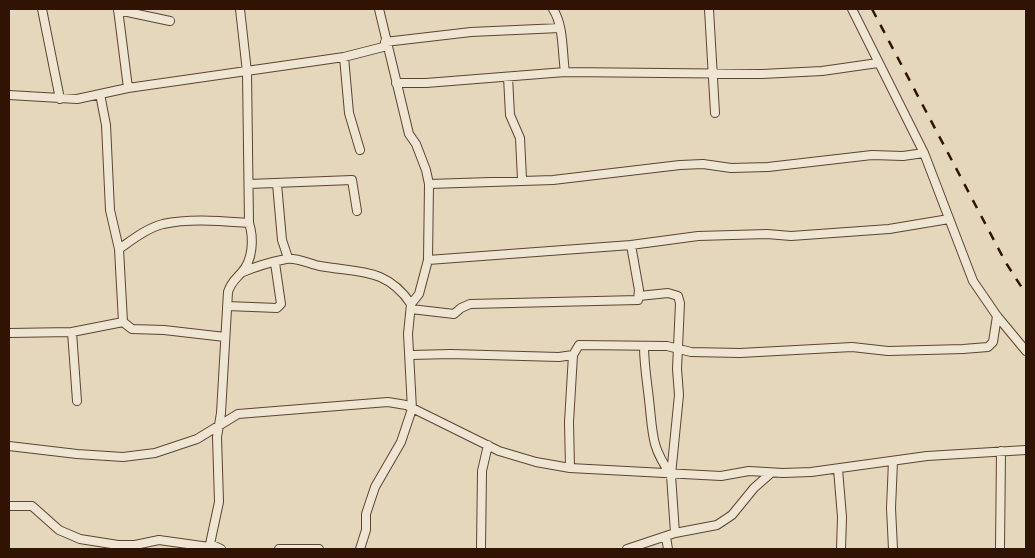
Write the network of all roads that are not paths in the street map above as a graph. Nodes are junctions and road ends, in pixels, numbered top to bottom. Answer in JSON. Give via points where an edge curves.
{"nodes":[{"id":1,"x":42,"y":9,"type":"edge"},
{"id":2,"x":118,"y":9,"type":"edge"},
{"id":3,"x":240,"y":9,"type":"edge"},
{"id":4,"x":379,"y":9,"type":"edge"},
{"id":5,"x":553,"y":9,"type":"edge"},
{"id":6,"x":709,"y":9,"type":"edge"},
{"id":7,"x":852,"y":9,"type":"edge"},
{"id":8,"x":170,"y":21,"type":"dead end"},
{"id":9,"x":560,"y":28,"type":"junction"},
{"id":10,"x":386,"y":44,"type":"junction"},
{"id":11,"x":344,"y":57,"type":"junction"},
{"id":12,"x":878,"y":63,"type":"junction"},
{"id":13,"x":247,"y":72,"type":"junction"},
{"id":14,"x":565,"y":72,"type":"junction"},
{"id":15,"x":711,"y":74,"type":"junction"},
{"id":16,"x":508,"y":77,"type":"junction"},
{"id":17,"x":396,"y":83,"type":"junction"},
{"id":18,"x":128,"y":88,"type":"junction"},
{"id":19,"x":100,"y":94,"type":"junction"},
{"id":20,"x":9,"y":95,"type":"edge"},
{"id":21,"x":60,"y":98,"type":"junction"},
{"id":22,"x":715,"y":113,"type":"dead end"},
{"id":23,"x":360,"y":150,"type":"dead end"},
{"id":24,"x":924,"y":153,"type":"junction"},
{"id":25,"x":522,"y":180,"type":"junction"},
{"id":26,"x":250,"y":184,"type":"junction"},
{"id":27,"x":277,"y":184,"type":"junction"},
{"id":28,"x":428,"y":184,"type":"junction"},
{"id":29,"x":357,"y":210,"type":"dead end"},
{"id":30,"x":949,"y":219,"type":"junction"},
{"id":31,"x":249,"y":223,"type":"junction"},
{"id":32,"x":631,"y":245,"type":"junction"},
{"id":33,"x":119,"y":249,"type":"junction"},
{"id":34,"x":288,"y":258,"type":"junction"},
{"id":35,"x":428,"y":260,"type":"junction"},
{"id":36,"x":275,"y":263,"type":"junction"},
{"id":37,"x":243,"y":272,"type":"junction"},
{"id":38,"x":639,"y":296,"type":"junction"},
{"id":39,"x":228,"y":306,"type":"junction"},
{"id":40,"x":411,"y":307,"type":"junction"},
{"id":41,"x":997,"y":316,"type":"junction"},
{"id":42,"x":123,"y":322,"type":"junction"},
{"id":43,"x":72,"y":332,"type":"junction"},
{"id":44,"x":9,"y":333,"type":"edge"},
{"id":45,"x":225,"y":337,"type":"junction"},
{"id":46,"x":644,"y":346,"type":"junction"},
{"id":47,"x":678,"y":349,"type":"junction"},
{"id":48,"x":1026,"y":351,"type":"edge"},
{"id":49,"x":410,"y":355,"type":"junction"},
{"id":50,"x":573,"y":355,"type":"junction"},
{"id":51,"x":77,"y":402,"type":"dead end"},
{"id":52,"x":412,"y":409,"type":"junction"},
{"id":53,"x":219,"y":425,"type":"junction"},
{"id":54,"x":488,"y":444,"type":"junction"},
{"id":55,"x":9,"y":446,"type":"edge"},
{"id":56,"x":1026,"y":450,"type":"edge"},
{"id":57,"x":1001,"y":451,"type":"junction"},
{"id":58,"x":893,"y":461,"type":"junction"},
{"id":59,"x":570,"y":468,"type":"junction"},
{"id":60,"x":838,"y":469,"type":"junction"},
{"id":61,"x":771,"y":473,"type":"junction"},
{"id":62,"x":671,"y":475,"type":"junction"},
{"id":63,"x":9,"y":506,"type":"edge"},
{"id":64,"x":675,"y":533,"type":"junction"},
{"id":65,"x":666,"y":537,"type":"junction"},
{"id":66,"x":209,"y":547,"type":"edge"},
{"id":67,"x":221,"y":549,"type":"edge"},
{"id":68,"x":279,"y":549,"type":"edge"},
{"id":69,"x":319,"y":549,"type":"edge"},
{"id":70,"x":360,"y":549,"type":"edge"},
{"id":71,"x":481,"y":549,"type":"edge"},
{"id":72,"x":627,"y":549,"type":"edge"},
{"id":73,"x":668,"y":549,"type":"edge"},
{"id":74,"x":841,"y":549,"type":"edge"},
{"id":75,"x":893,"y":549,"type":"edge"},
{"id":76,"x":1000,"y":549,"type":"edge"}],
"edges":[{"from":1,"to":21,"type":"street"},
{"from":2,"to":8,"type":"street"},
{"from":2,"to":18,"type":"street"},
{"from":3,"to":13,"type":"street"},
{"from":4,"to":10,"type":"street"},
{"from":5,"to":9,"type":"street","via":[[558,15]]},
{"from":6,"to":15,"type":"street"},
{"from":7,"to":12,"type":"street"},
{"from":9,"to":10,"type":"street","via":[[471,32]]},
{"from":9,"to":14,"type":"street"},
{"from":10,"to":11,"type":"street","via":[[377,50]]},
{"from":10,"to":17,"type":"street"},
{"from":11,"to":13,"type":"street"},
{"from":11,"to":23,"type":"street","via":[[349,113]]},
{"from":12,"to":15,"type":"street","via":[[822,71]]},
{"from":12,"to":24,"type":"street"},
{"from":13,"to":18,"type":"street"},
{"from":13,"to":26,"type":"street"},
{"from":14,"to":15,"type":"street"},
{"from":14,"to":16,"type":"street"},
{"from":15,"to":22,"type":"street"},
{"from":16,"to":17,"type":"street"},
{"from":16,"to":25,"type":"street","via":[[510,115],[520,138]]},
{"from":17,"to":28,"type":"street","via":[[409,134],[420,155]]},
{"from":18,"to":19,"type":"street"},
{"from":19,"to":21,"type":"street","via":[[77,99]]},
{"from":19,"to":33,"type":"street","via":[[106,125],[110,210]]},
{"from":20,"to":21,"type":"street"},
{"from":24,"to":25,"type":"street","via":[[759,167],[680,165],[565,179]]},
{"from":24,"to":30,"type":"street"},
{"from":25,"to":28,"type":"street"},
{"from":26,"to":27,"type":"street"},
{"from":26,"to":31,"type":"street"},
{"from":27,"to":29,"type":"street","via":[[352,180]]},
{"from":27,"to":34,"type":"street","via":[[282,240]]},
{"from":28,"to":35,"type":"street"},
{"from":30,"to":32,"type":"street","via":[[889,229],[791,236],[698,236]]},
{"from":30,"to":41,"type":"street","via":[[973,281]]},
{"from":31,"to":33,"type":"street","via":[[162,224]]},
{"from":31,"to":37,"type":"street","via":[[252,247]]},
{"from":32,"to":35,"type":"street"},
{"from":32,"to":38,"type":"street"},
{"from":33,"to":42,"type":"street"},
{"from":34,"to":36,"type":"street"},
{"from":34,"to":40,"type":"street","via":[[370,272],[393,284]]},
{"from":35,"to":40,"type":"street","via":[[419,294]]},
{"from":36,"to":37,"type":"street"},
{"from":36,"to":39,"type":"street","via":[[281,293],[278,308]]},
{"from":37,"to":39,"type":"street","via":[[230,283]]},
{"from":38,"to":40,"type":"street","via":[[638,300],[628,302],[470,304],[454,314]]},
{"from":38,"to":47,"type":"street","via":[[668,293],[678,296]]},
{"from":39,"to":45,"type":"street"},
{"from":40,"to":49,"type":"street"},
{"from":41,"to":47,"type":"street","via":[[993,342],[988,347],[888,351],[852,346],[740,353]]},
{"from":41,"to":48,"type":"street"},
{"from":42,"to":43,"type":"street"},
{"from":42,"to":45,"type":"street","via":[[132,329]]},
{"from":43,"to":44,"type":"street"},
{"from":43,"to":51,"type":"street"},
{"from":45,"to":53,"type":"street"},
{"from":46,"to":47,"type":"street"},
{"from":46,"to":50,"type":"street","via":[[580,345]]},
{"from":46,"to":62,"type":"street","via":[[651,434],[659,458]]},
{"from":47,"to":62,"type":"street","via":[[679,395]]},
{"from":49,"to":50,"type":"street"},
{"from":49,"to":52,"type":"street"},
{"from":50,"to":59,"type":"street"},
{"from":52,"to":53,"type":"street","via":[[388,402],[303,408],[238,414]]},
{"from":52,"to":54,"type":"street"},
{"from":52,"to":70,"type":"street","via":[[401,442],[375,487]]},
{"from":53,"to":55,"type":"street","via":[[197,438],[155,453],[123,457]]},
{"from":53,"to":66,"type":"street","via":[[219,502]]},
{"from":54,"to":59,"type":"street","via":[[515,457]]},
{"from":54,"to":71,"type":"street","via":[[482,471]]},
{"from":56,"to":57,"type":"street"},
{"from":57,"to":58,"type":"street"},
{"from":57,"to":76,"type":"street"},
{"from":58,"to":60,"type":"street"},
{"from":58,"to":75,"type":"street"},
{"from":59,"to":62,"type":"street"},
{"from":60,"to":61,"type":"street"},
{"from":60,"to":74,"type":"street"},
{"from":61,"to":62,"type":"street"},
{"from":61,"to":64,"type":"street","via":[[732,515],[717,525]]},
{"from":62,"to":64,"type":"street"},
{"from":63,"to":66,"type":"street","via":[[32,506],[59,530],[80,539],[118,545],[159,540]]},
{"from":64,"to":65,"type":"street"},
{"from":65,"to":72,"type":"street"},
{"from":65,"to":73,"type":"street"},
{"from":66,"to":67,"type":"street"},
{"from":68,"to":69,"type":"street"}]}
